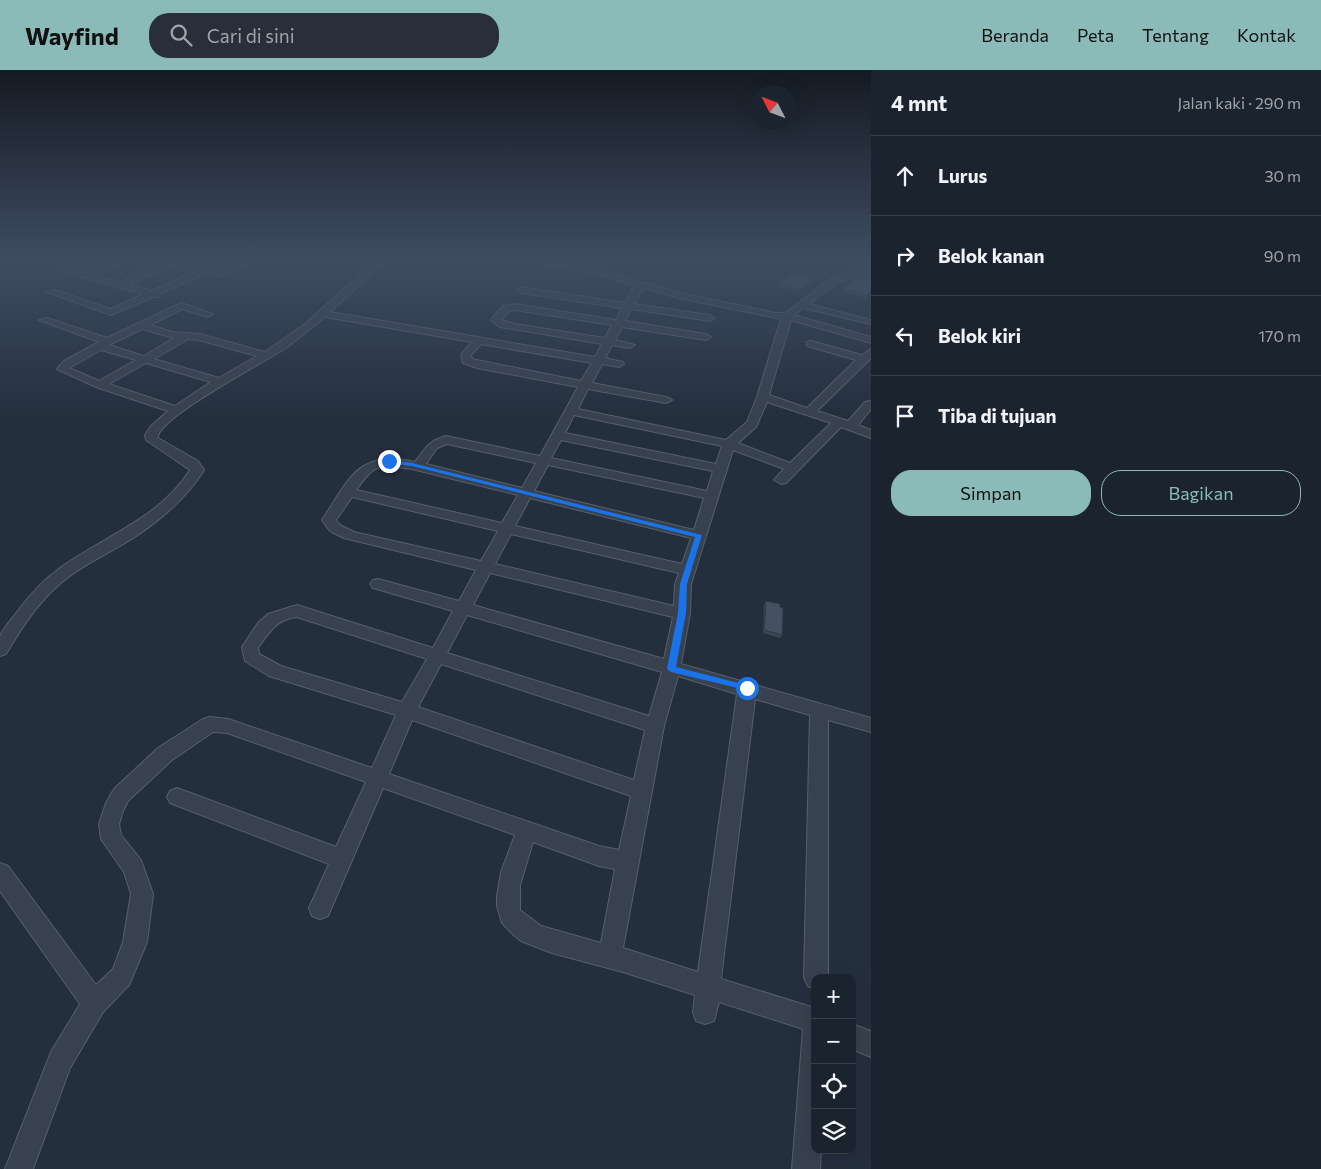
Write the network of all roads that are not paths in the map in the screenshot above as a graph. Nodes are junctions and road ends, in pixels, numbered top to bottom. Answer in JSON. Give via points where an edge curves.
{"nodes":[{"id":1,"x":115,"y":313,"type":"edge"},
{"id":2,"x":166,"y":313,"type":"edge"},
{"id":3,"x":322,"y":313,"type":"edge"},
{"id":4,"x":324,"y":313,"type":"edge"},
{"id":5,"x":502,"y":313,"type":"edge"},
{"id":6,"x":559,"y":313,"type":"edge"},
{"id":7,"x":624,"y":313,"type":"edge"},
{"id":8,"x":678,"y":313,"type":"edge"},
{"id":9,"x":764,"y":313,"type":"edge"},
{"id":10,"x":791,"y":313,"type":"edge"},
{"id":11,"x":839,"y":313,"type":"edge"},
{"id":12,"x":787,"y":316,"type":"junction"},
{"id":13,"x":710,"y":318,"type":"dead end"},
{"id":14,"x":44,"y":320,"type":"dead end"},
{"id":15,"x":869,"y":320,"type":"edge"},
{"id":16,"x":619,"y":322,"type":"junction"},
{"id":17,"x":145,"y":324,"type":"junction"},
{"id":18,"x":855,"y":335,"type":"junction"},
{"id":19,"x":184,"y":337,"type":"junction"},
{"id":20,"x":706,"y":337,"type":"dead end"},
{"id":21,"x":871,"y":340,"type":"edge"},
{"id":22,"x":478,"y":341,"type":"junction"},
{"id":23,"x":608,"y":342,"type":"junction"},
{"id":24,"x":104,"y":344,"type":"junction"},
{"id":25,"x":811,"y":344,"type":"dead end"},
{"id":26,"x":630,"y":345,"type":"dead end"},
{"id":27,"x":265,"y":355,"type":"junction"},
{"id":28,"x":867,"y":356,"type":"edge"},
{"id":29,"x":148,"y":358,"type":"junction"},
{"id":30,"x":597,"y":362,"type":"junction"},
{"id":31,"x":620,"y":364,"type":"dead end"},
{"id":32,"x":222,"y":382,"type":"junction"},
{"id":33,"x":585,"y":384,"type":"junction"},
{"id":34,"x":100,"y":385,"type":"junction"},
{"id":35,"x":763,"y":397,"type":"junction"},
{"id":36,"x":666,"y":400,"type":"dead end"},
{"id":37,"x":870,"y":403,"type":"edge"},
{"id":38,"x":178,"y":411,"type":"junction"},
{"id":39,"x":570,"y":411,"type":"junction"},
{"id":40,"x":809,"y":412,"type":"junction"},
{"id":41,"x":845,"y":424,"type":"junction"},
{"id":42,"x":871,"y":434,"type":"edge"},
{"id":43,"x":557,"y":435,"type":"junction"},
{"id":44,"x":729,"y":444,"type":"junction"},
{"id":45,"x":543,"y":460,"type":"junction"},
{"id":46,"x":418,"y":466,"type":"junction"},
{"id":47,"x":792,"y":468,"type":"junction"},
{"id":48,"x":721,"y":469,"type":"junction"},
{"id":49,"x":781,"y":480,"type":"dead end"},
{"id":50,"x":348,"y":492,"type":"junction"},
{"id":51,"x":525,"y":493,"type":"junction"},
{"id":52,"x":712,"y":496,"type":"junction"},
{"id":53,"x":506,"y":527,"type":"junction"},
{"id":54,"x":699,"y":536,"type":"junction"},
{"id":55,"x":485,"y":567,"type":"junction"},
{"id":56,"x":688,"y":570,"type":"junction"},
{"id":57,"x":378,"y":584,"type":"dead end"},
{"id":58,"x":462,"y":609,"type":"junction"},
{"id":59,"x":682,"y":613,"type":"junction"},
{"id":60,"x":0,"y":650,"type":"edge"},
{"id":61,"x":436,"y":656,"type":"junction"},
{"id":62,"x":671,"y":669,"type":"junction"},
{"id":63,"x":747,"y":688,"type":"junction"},
{"id":64,"x":819,"y":710,"type":"junction"},
{"id":65,"x":407,"y":711,"type":"junction"},
{"id":66,"x":871,"y":725,"type":"edge"},
{"id":67,"x":655,"y":726,"type":"junction"},
{"id":68,"x":378,"y":778,"type":"junction"},
{"id":69,"x":642,"y":791,"type":"junction"},
{"id":70,"x":177,"y":797,"type":"dead end"},
{"id":71,"x":526,"y":830,"type":"junction"},
{"id":72,"x":342,"y":859,"type":"junction"},
{"id":73,"x":627,"y":862,"type":"junction"},
{"id":74,"x":0,"y":873,"type":"edge"},
{"id":75,"x":320,"y":908,"type":"dead end"},
{"id":76,"x":610,"y":956,"type":"junction"},
{"id":77,"x":816,"y":974,"type":"edge"},
{"id":78,"x":708,"y":986,"type":"junction"},
{"id":79,"x":94,"y":1003,"type":"junction"},
{"id":80,"x":704,"y":1012,"type":"dead end"},
{"id":81,"x":812,"y":1019,"type":"edge"},
{"id":82,"x":856,"y":1038,"type":"edge"},
{"id":83,"x":871,"y":1044,"type":"edge"},
{"id":84,"x":813,"y":1064,"type":"edge"},
{"id":85,"x":19,"y":1169,"type":"edge"},
{"id":86,"x":806,"y":1169,"type":"edge"}],
"edges":[{"from":1,"to":17,"type":"street"},
{"from":2,"to":17,"type":"street"},
{"from":3,"to":27,"type":"street"},
{"from":4,"to":22,"type":"street"},
{"from":5,"to":23,"type":"street","via":[[496,320],[500,324]]},
{"from":6,"to":16,"type":"street"},
{"from":7,"to":16,"type":"street"},
{"from":8,"to":13,"type":"street"},
{"from":9,"to":12,"type":"street"},
{"from":10,"to":12,"type":"street"},
{"from":11,"to":15,"type":"street"},
{"from":12,"to":18,"type":"street"},
{"from":12,"to":35,"type":"street"},
{"from":14,"to":24,"type":"street"},
{"from":15,"to":18,"type":"street"},
{"from":16,"to":20,"type":"street"},
{"from":16,"to":23,"type":"street"},
{"from":17,"to":19,"type":"street"},
{"from":17,"to":24,"type":"street"},
{"from":18,"to":21,"type":"street"},
{"from":19,"to":27,"type":"street","via":[[200,337]]},
{"from":19,"to":29,"type":"street"},
{"from":22,"to":30,"type":"street"},
{"from":22,"to":33,"type":"street","via":[[466,355],[467,361]]},
{"from":23,"to":26,"type":"street"},
{"from":23,"to":30,"type":"street"},
{"from":24,"to":29,"type":"street"},
{"from":24,"to":34,"type":"street","via":[[62,369]]},
{"from":25,"to":28,"type":"street"},
{"from":27,"to":32,"type":"street"},
{"from":28,"to":40,"type":"street"},
{"from":29,"to":32,"type":"street"},
{"from":29,"to":34,"type":"street"},
{"from":30,"to":31,"type":"street"},
{"from":30,"to":33,"type":"street"},
{"from":32,"to":38,"type":"street"},
{"from":33,"to":36,"type":"street"},
{"from":33,"to":39,"type":"street"},
{"from":34,"to":38,"type":"street"},
{"from":35,"to":40,"type":"street"},
{"from":35,"to":44,"type":"street","via":[[752,424]]},
{"from":37,"to":41,"type":"street"},
{"from":38,"to":60,"type":"street","via":[[162,422],[151,437],[160,446],[193,464],[197,470],[194,475],[133,532],[57,578],[14,624]]},
{"from":39,"to":43,"type":"street"},
{"from":39,"to":44,"type":"street"},
{"from":40,"to":41,"type":"street"},
{"from":41,"to":42,"type":"street"},
{"from":41,"to":47,"type":"street"},
{"from":43,"to":45,"type":"street"},
{"from":43,"to":48,"type":"street"},
{"from":44,"to":47,"type":"street"},
{"from":44,"to":48,"type":"street"},
{"from":45,"to":46,"type":"street","via":[[446,440],[433,445]]},
{"from":45,"to":51,"type":"street"},
{"from":45,"to":52,"type":"street"},
{"from":46,"to":50,"type":"street","via":[[377,462],[366,467]]},
{"from":46,"to":51,"type":"street"},
{"from":47,"to":49,"type":"street"},
{"from":48,"to":52,"type":"street"},
{"from":50,"to":53,"type":"street"},
{"from":50,"to":55,"type":"street","via":[[329,520],[335,528]]},
{"from":51,"to":53,"type":"street"},
{"from":51,"to":54,"type":"street"},
{"from":52,"to":54,"type":"street"},
{"from":53,"to":55,"type":"street"},
{"from":53,"to":56,"type":"street"},
{"from":54,"to":56,"type":"street"},
{"from":55,"to":58,"type":"street"},
{"from":55,"to":59,"type":"street"},
{"from":56,"to":59,"type":"street"},
{"from":57,"to":58,"type":"street"},
{"from":58,"to":61,"type":"street"},
{"from":58,"to":62,"type":"street"},
{"from":59,"to":62,"type":"street"},
{"from":61,"to":65,"type":"street"},
{"from":61,"to":65,"type":"street","via":[[297,610],[281,612],[270,620],[250,646],[251,657],[268,668]]},
{"from":61,"to":67,"type":"street"},
{"from":62,"to":63,"type":"street"},
{"from":62,"to":67,"type":"street"},
{"from":63,"to":64,"type":"street"},
{"from":63,"to":78,"type":"street"},
{"from":64,"to":66,"type":"street"},
{"from":64,"to":77,"type":"street"},
{"from":65,"to":68,"type":"street"},
{"from":65,"to":69,"type":"street"},
{"from":67,"to":69,"type":"street"},
{"from":68,"to":71,"type":"street"},
{"from":68,"to":72,"type":"street"},
{"from":68,"to":79,"type":"street","via":[[228,726],[210,724],[165,754],[121,795],[113,808],[109,824],[111,839],[133,867],[142,894],[135,942],[121,977]]},
{"from":69,"to":73,"type":"street"},
{"from":70,"to":72,"type":"street"},
{"from":71,"to":73,"type":"street","via":[[599,856]]},
{"from":71,"to":76,"type":"street","via":[[516,856],[508,894],[510,914],[527,932],[576,949]]},
{"from":72,"to":75,"type":"street"},
{"from":73,"to":76,"type":"street"},
{"from":74,"to":79,"type":"street"},
{"from":76,"to":78,"type":"street"},
{"from":78,"to":80,"type":"street"},
{"from":78,"to":81,"type":"street"},
{"from":79,"to":85,"type":"street","via":[[60,1061]]},
{"from":82,"to":83,"type":"street"},
{"from":84,"to":86,"type":"street"}]}
